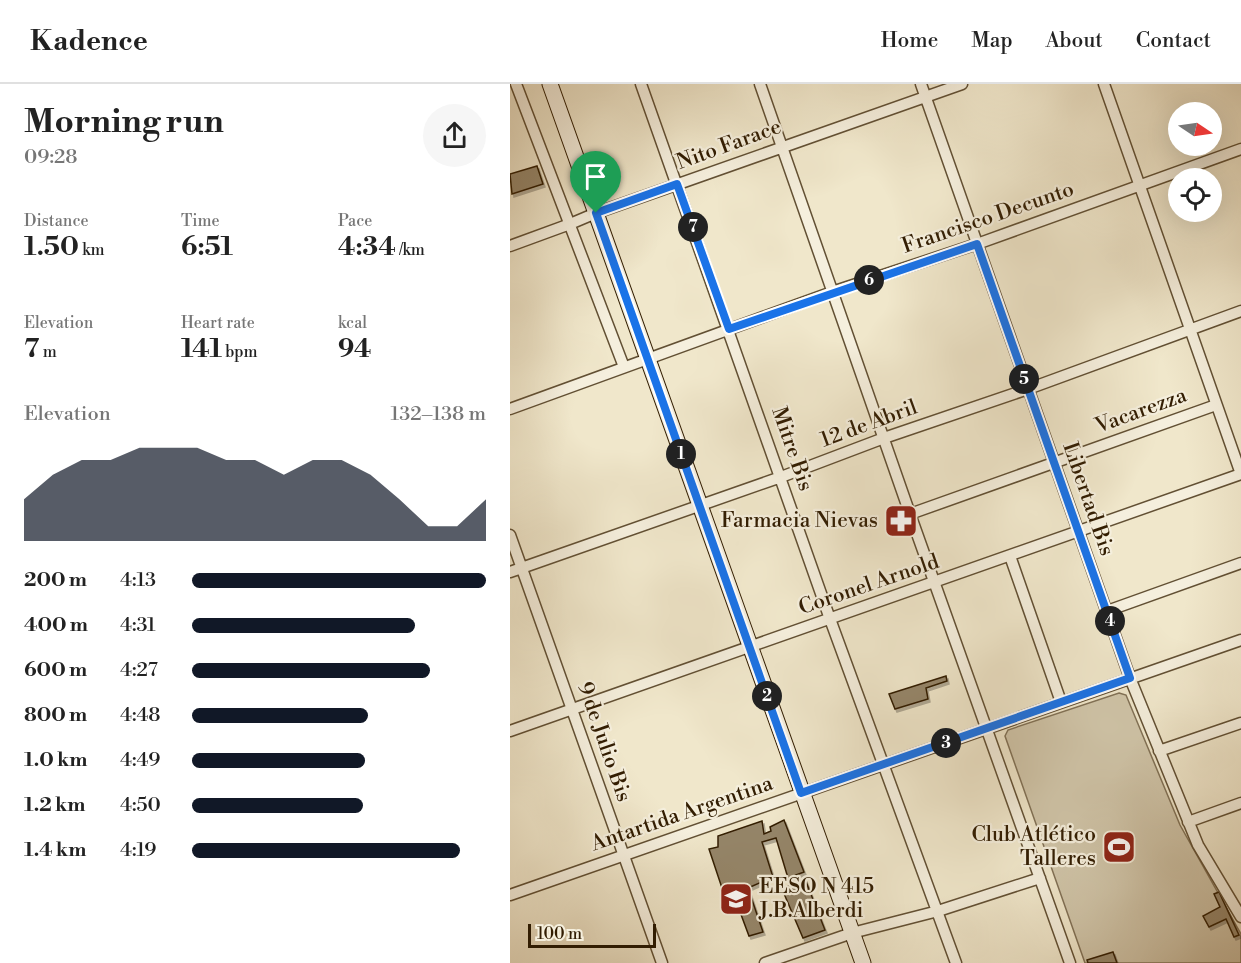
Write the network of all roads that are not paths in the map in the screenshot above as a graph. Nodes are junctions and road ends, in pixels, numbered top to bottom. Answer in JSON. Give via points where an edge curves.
{"nodes":[{"id":1,"x":516,"y":84,"type":"edge"},
{"id":2,"x":550,"y":84,"type":"edge"},
{"id":3,"x":641,"y":84,"type":"edge"},
{"id":4,"x":760,"y":84,"type":"edge"},
{"id":5,"x":921,"y":84,"type":"edge"},
{"id":6,"x":962,"y":84,"type":"edge"},
{"id":7,"x":1104,"y":84,"type":"edge"},
{"id":8,"x":925,"y":97,"type":"junction"},
{"id":9,"x":781,"y":146,"type":"junction"},
{"id":10,"x":1241,"y":149,"type":"edge"},
{"id":11,"x":677,"y":184,"type":"junction"},
{"id":12,"x":1139,"y":185,"type":"junction"},
{"id":13,"x":596,"y":213,"type":"junction"},
{"id":14,"x":570,"y":224,"type":"junction"},
{"id":15,"x":977,"y":244,"type":"junction"},
{"id":16,"x":510,"y":246,"type":"edge"},
{"id":17,"x":832,"y":292,"type":"junction"},
{"id":18,"x":1241,"y":311,"type":"edge"},
{"id":19,"x":729,"y":329,"type":"junction"},
{"id":20,"x":1190,"y":329,"type":"junction"},
{"id":21,"x":647,"y":358,"type":"junction"},
{"id":22,"x":624,"y":367,"type":"junction"},
{"id":23,"x":1028,"y":389,"type":"junction"},
{"id":24,"x":1216,"y":405,"type":"junction"},
{"id":25,"x":510,"y":409,"type":"edge"},
{"id":26,"x":884,"y":438,"type":"junction"},
{"id":27,"x":1054,"y":463,"type":"junction"},
{"id":28,"x":1241,"y":474,"type":"edge"},
{"id":29,"x":781,"y":477,"type":"junction"},
{"id":30,"x":700,"y":506,"type":"junction"},
{"id":31,"x":910,"y":514,"type":"junction"},
{"id":32,"x":1078,"y":532,"type":"junction"},
{"id":33,"x":510,"y":535,"type":"edge"},
{"id":34,"x":1010,"y":556,"type":"junction"},
{"id":35,"x":1241,"y":563,"type":"edge"},
{"id":36,"x":522,"y":568,"type":"junction"},
{"id":37,"x":510,"y":572,"type":"edge"},
{"id":38,"x":934,"y":583,"type":"junction"},
{"id":39,"x":1107,"y":611,"type":"junction"},
{"id":40,"x":830,"y":619,"type":"junction"},
{"id":41,"x":1241,"y":640,"type":"edge"},
{"id":42,"x":750,"y":647,"type":"junction"},
{"id":43,"x":1130,"y":678,"type":"junction"},
{"id":44,"x":1061,"y":702,"type":"junction"},
{"id":45,"x":572,"y":710,"type":"junction"},
{"id":46,"x":1241,"y":723,"type":"edge"},
{"id":47,"x":986,"y":729,"type":"junction"},
{"id":48,"x":510,"y":731,"type":"edge"},
{"id":49,"x":1158,"y":751,"type":"junction"},
{"id":50,"x":883,"y":765,"type":"junction"},
{"id":51,"x":801,"y":793,"type":"junction"},
{"id":52,"x":1241,"y":803,"type":"edge"},
{"id":53,"x":1188,"y":822,"type":"junction"},
{"id":54,"x":623,"y":855,"type":"junction"},
{"id":55,"x":1040,"y":878,"type":"junction"},
{"id":56,"x":510,"y":895,"type":"edge"},
{"id":57,"x":938,"y":911,"type":"junction"},
{"id":58,"x":1241,"y":917,"type":"edge"},
{"id":59,"x":852,"y":933,"type":"junction"},
{"id":60,"x":662,"y":963,"type":"edge"},
{"id":61,"x":765,"y":963,"type":"edge"},
{"id":62,"x":863,"y":963,"type":"edge"},
{"id":63,"x":956,"y":963,"type":"edge"},
{"id":64,"x":1070,"y":963,"type":"edge"}],
"edges":[{"from":1,"to":14,"type":"street"},
{"from":2,"to":13,"type":"main road"},
{"from":3,"to":11,"type":"street","name":"Mitre Bis"},
{"from":4,"to":9,"type":"street"},
{"from":5,"to":8,"type":"street","name":"Libertad Bis"},
{"from":6,"to":8,"type":"street","name":"Nito Farace"},
{"from":7,"to":12,"type":"street"},
{"from":8,"to":9,"type":"street","name":"Nito Farace"},
{"from":8,"to":15,"type":"street","name":"Libertad Bis"},
{"from":9,"to":11,"type":"street","name":"Nito Farace"},
{"from":9,"to":17,"type":"street"},
{"from":10,"to":12,"type":"street","name":"Francisco Decunto"},
{"from":11,"to":13,"type":"street","name":"Nito Farace"},
{"from":11,"to":19,"type":"street","name":"Mitre Bis"},
{"from":12,"to":15,"type":"street","name":"Francisco Decunto"},
{"from":12,"to":20,"type":"street"},
{"from":13,"to":14,"type":"street","name":"Nito Farace"},
{"from":13,"to":21,"type":"main road"},
{"from":14,"to":16,"type":"street","name":"Nito Farace"},
{"from":14,"to":22,"type":"street"},
{"from":15,"to":17,"type":"street","name":"Francisco Decunto"},
{"from":15,"to":23,"type":"street","name":"Libertad Bis"},
{"from":17,"to":19,"type":"street","name":"Francisco Decunto"},
{"from":17,"to":26,"type":"street"},
{"from":18,"to":20,"type":"street","name":"12 de Abril"},
{"from":19,"to":21,"type":"street","name":"Francisco Decunto"},
{"from":19,"to":29,"type":"street","name":"Mitre Bis"},
{"from":20,"to":23,"type":"street","name":"12 de Abril"},
{"from":20,"to":24,"type":"street"},
{"from":21,"to":22,"type":"street","name":"Francisco Decunto"},
{"from":21,"to":30,"type":"main road"},
{"from":22,"to":25,"type":"street","name":"Francisco Decunto"},
{"from":23,"to":26,"type":"street","name":"12 de Abril"},
{"from":23,"to":27,"type":"street","name":"Libertad Bis"},
{"from":24,"to":27,"type":"street","name":"Vacarezza"},
{"from":24,"to":28,"type":"street"},
{"from":26,"to":29,"type":"street","name":"12 de Abril"},
{"from":26,"to":31,"type":"street"},
{"from":27,"to":31,"type":"street","name":"Vacarezza"},
{"from":27,"to":32,"type":"street","name":"Libertad Bis"},
{"from":28,"to":32,"type":"street","name":"Coronel Arnold"},
{"from":29,"to":30,"type":"street","name":"12 de Abril"},
{"from":29,"to":40,"type":"street","name":"Mitre Bis"},
{"from":30,"to":36,"type":"street","name":"12 de Abril"},
{"from":30,"to":42,"type":"main road"},
{"from":31,"to":38,"type":"street"},
{"from":32,"to":34,"type":"street","name":"Coronel Arnold"},
{"from":32,"to":39,"type":"street","name":"Libertad Bis"},
{"from":33,"to":36,"type":"street","name":"9 de Julio Bis"},
{"from":34,"to":38,"type":"street","name":"Coronel Arnold"},
{"from":34,"to":44,"type":"street"},
{"from":35,"to":39,"type":"street"},
{"from":36,"to":37,"type":"street","name":"12 de Abril"},
{"from":36,"to":45,"type":"street","name":"9 de Julio Bis"},
{"from":38,"to":40,"type":"street","name":"Coronel Arnold"},
{"from":38,"to":47,"type":"street"},
{"from":39,"to":43,"type":"street","name":"Libertad Bis"},
{"from":40,"to":42,"type":"street","name":"Coronel Arnold"},
{"from":40,"to":50,"type":"street","name":"Mitre Bis"},
{"from":41,"to":43,"type":"street","name":"Antartida Argentina"},
{"from":42,"to":45,"type":"street","name":"Coronel Arnold"},
{"from":42,"to":51,"type":"main road"},
{"from":43,"to":44,"type":"street","name":"Antartida Argentina"},
{"from":43,"to":49,"type":"street","name":"Libertad Bis"},
{"from":44,"to":47,"type":"street","name":"Antartida Argentina"},
{"from":45,"to":48,"type":"street","name":"Coronel Arnold"},
{"from":45,"to":54,"type":"street","name":"9 de Julio Bis"},
{"from":46,"to":49,"type":"street"},
{"from":47,"to":50,"type":"street","name":"Antartida Argentina"},
{"from":47,"to":55,"type":"street"},
{"from":49,"to":53,"type":"street","name":"Libertad Bis"},
{"from":50,"to":51,"type":"street","name":"Antartida Argentina"},
{"from":50,"to":57,"type":"street","name":"Mitre Bis"},
{"from":51,"to":54,"type":"street","name":"Antartida Argentina"},
{"from":51,"to":59,"type":"main road"},
{"from":52,"to":53,"type":"street"},
{"from":53,"to":58,"type":"street","name":"Libertad Bis"},
{"from":54,"to":56,"type":"street","name":"Antartida Argentina"},
{"from":54,"to":60,"type":"street","name":"9 de Julio Bis"},
{"from":55,"to":57,"type":"street"},
{"from":55,"to":64,"type":"street"},
{"from":57,"to":59,"type":"street"},
{"from":57,"to":63,"type":"street","name":"Mitre Bis"},
{"from":59,"to":61,"type":"street"},
{"from":59,"to":62,"type":"main road"}]}
